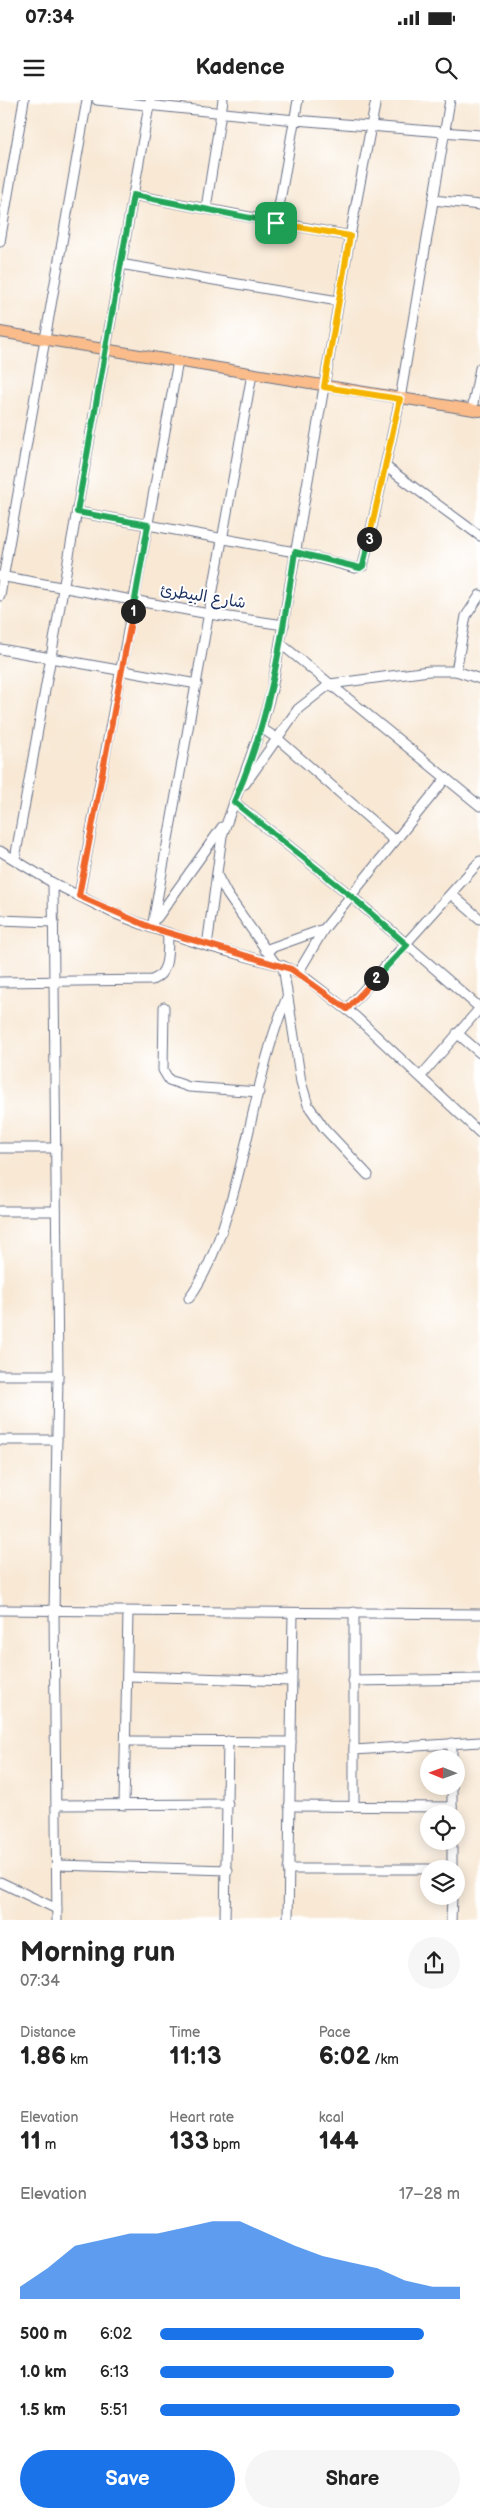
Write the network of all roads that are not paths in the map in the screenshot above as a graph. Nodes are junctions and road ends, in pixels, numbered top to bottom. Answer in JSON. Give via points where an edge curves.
{"nodes":[{"id":1,"x":24,"y":100,"type":"edge"},
{"id":2,"x":87,"y":100,"type":"edge"},
{"id":3,"x":97,"y":100,"type":"edge"},
{"id":4,"x":223,"y":100,"type":"edge"},
{"id":5,"x":298,"y":100,"type":"edge"},
{"id":6,"x":376,"y":100,"type":"edge"},
{"id":7,"x":450,"y":100,"type":"edge"},
{"id":8,"x":150,"y":102,"type":"edge"},
{"id":9,"x":221,"y":113,"type":"junction"},
{"id":10,"x":294,"y":120,"type":"junction"},
{"id":11,"x":370,"y":127,"type":"junction"},
{"id":12,"x":444,"y":132,"type":"junction"},
{"id":13,"x":480,"y":135,"type":"edge"},
{"id":14,"x":133,"y":195,"type":"junction"},
{"id":15,"x":433,"y":200,"type":"junction"},
{"id":16,"x":480,"y":205,"type":"edge"},
{"id":17,"x":206,"y":208,"type":"junction"},
{"id":18,"x":276,"y":223,"type":"junction"},
{"id":19,"x":350,"y":236,"type":"junction"},
{"id":20,"x":0,"y":242,"type":"edge"},
{"id":21,"x":120,"y":264,"type":"junction"},
{"id":22,"x":338,"y":301,"type":"junction"},
{"id":23,"x":0,"y":332,"type":"edge"},
{"id":24,"x":45,"y":339,"type":"junction"},
{"id":25,"x":106,"y":350,"type":"junction"},
{"id":26,"x":178,"y":361,"type":"junction"},
{"id":27,"x":480,"y":368,"type":"edge"},
{"id":28,"x":252,"y":374,"type":"junction"},
{"id":29,"x":324,"y":387,"type":"junction"},
{"id":30,"x":400,"y":399,"type":"junction"},
{"id":31,"x":476,"y":410,"type":"edge"},
{"id":32,"x":385,"y":466,"type":"junction"},
{"id":33,"x":77,"y":512,"type":"junction"},
{"id":34,"x":148,"y":525,"type":"junction"},
{"id":35,"x":478,"y":529,"type":"edge"},
{"id":36,"x":222,"y":539,"type":"junction"},
{"id":37,"x":295,"y":552,"type":"junction"},
{"id":38,"x":2,"y":576,"type":"edge"},
{"id":39,"x":64,"y":589,"type":"junction"},
{"id":40,"x":480,"y":595,"type":"edge"},
{"id":41,"x":0,"y":596,"type":"edge"},
{"id":42,"x":135,"y":601,"type":"junction"},
{"id":43,"x":209,"y":614,"type":"junction"},
{"id":44,"x":284,"y":625,"type":"junction"},
{"id":45,"x":281,"y":644,"type":"junction"},
{"id":46,"x":0,"y":649,"type":"edge"},
{"id":47,"x":52,"y":659,"type":"junction"},
{"id":48,"x":122,"y":670,"type":"junction"},
{"id":49,"x":456,"y":671,"type":"junction"},
{"id":50,"x":480,"y":678,"type":"edge"},
{"id":51,"x":197,"y":684,"type":"junction"},
{"id":52,"x":330,"y":684,"type":"junction"},
{"id":53,"x":262,"y":728,"type":"junction"},
{"id":54,"x":278,"y":739,"type":"junction"},
{"id":55,"x":446,"y":778,"type":"junction"},
{"id":56,"x":239,"y":792,"type":"junction"},
{"id":57,"x":234,"y":802,"type":"junction"},
{"id":58,"x":480,"y":806,"type":"edge"},
{"id":59,"x":227,"y":821,"type":"junction"},
{"id":60,"x":396,"y":841,"type":"junction"},
{"id":61,"x":0,"y":851,"type":"edge"},
{"id":62,"x":15,"y":860,"type":"junction"},
{"id":63,"x":480,"y":861,"type":"edge"},
{"id":64,"x":216,"y":872,"type":"junction"},
{"id":65,"x":54,"y":883,"type":"junction"},
{"id":66,"x":451,"y":894,"type":"junction"},
{"id":67,"x":79,"y":896,"type":"junction"},
{"id":68,"x":351,"y":896,"type":"junction"},
{"id":69,"x":480,"y":919,"type":"edge"},
{"id":70,"x":0,"y":920,"type":"edge"},
{"id":71,"x":54,"y":922,"type":"junction"},
{"id":72,"x":154,"y":924,"type":"junction"},
{"id":73,"x":324,"y":929,"type":"junction"},
{"id":74,"x":168,"y":933,"type":"junction"},
{"id":75,"x":407,"y":945,"type":"junction"},
{"id":76,"x":207,"y":946,"type":"junction"},
{"id":77,"x":265,"y":950,"type":"junction"},
{"id":78,"x":278,"y":964,"type":"junction"},
{"id":79,"x":298,"y":973,"type":"junction"},
{"id":80,"x":0,"y":982,"type":"edge"},
{"id":81,"x":54,"y":983,"type":"junction"},
{"id":82,"x":287,"y":997,"type":"junction"},
{"id":83,"x":164,"y":1006,"type":"dead end"},
{"id":84,"x":480,"y":1008,"type":"edge"},
{"id":85,"x":347,"y":1009,"type":"junction"},
{"id":86,"x":458,"y":1033,"type":"junction"},
{"id":87,"x":480,"y":1052,"type":"edge"},
{"id":88,"x":421,"y":1076,"type":"junction"},
{"id":89,"x":259,"y":1092,"type":"junction"},
{"id":90,"x":480,"y":1134,"type":"edge"},
{"id":91,"x":0,"y":1148,"type":"edge"},
{"id":92,"x":56,"y":1148,"type":"junction"},
{"id":93,"x":368,"y":1175,"type":"dead end"},
{"id":94,"x":0,"y":1210,"type":"edge"},
{"id":95,"x":56,"y":1211,"type":"junction"},
{"id":96,"x":189,"y":1298,"type":"dead end"},
{"id":97,"x":0,"y":1375,"type":"edge"},
{"id":98,"x":58,"y":1375,"type":"junction"},
{"id":99,"x":0,"y":1440,"type":"edge"},
{"id":100,"x":57,"y":1440,"type":"junction"},
{"id":101,"x":0,"y":1610,"type":"edge"},
{"id":102,"x":54,"y":1612,"type":"junction"},
{"id":103,"x":128,"y":1612,"type":"junction"},
{"id":104,"x":354,"y":1612,"type":"junction"},
{"id":105,"x":293,"y":1613,"type":"junction"},
{"id":106,"x":480,"y":1614,"type":"edge"},
{"id":107,"x":128,"y":1676,"type":"junction"},
{"id":108,"x":480,"y":1679,"type":"edge"},
{"id":109,"x":291,"y":1681,"type":"junction"},
{"id":110,"x":353,"y":1681,"type":"junction"},
{"id":111,"x":228,"y":1741,"type":"junction"},
{"id":112,"x":126,"y":1742,"type":"junction"},
{"id":113,"x":291,"y":1742,"type":"junction"},
{"id":114,"x":480,"y":1742,"type":"edge"},
{"id":115,"x":452,"y":1743,"type":"junction"},
{"id":116,"x":354,"y":1750,"type":"junction"},
{"id":117,"x":452,"y":1750,"type":"edge"},
{"id":118,"x":228,"y":1804,"type":"junction"},
{"id":119,"x":58,"y":1805,"type":"junction"},
{"id":120,"x":124,"y":1805,"type":"junction"},
{"id":121,"x":289,"y":1806,"type":"junction"},
{"id":122,"x":354,"y":1806,"type":"junction"},
{"id":123,"x":420,"y":1809,"type":"edge"},
{"id":124,"x":57,"y":1865,"type":"junction"},
{"id":125,"x":288,"y":1869,"type":"junction"},
{"id":126,"x":420,"y":1869,"type":"edge"},
{"id":127,"x":228,"y":1870,"type":"junction"},
{"id":128,"x":0,"y":1882,"type":"edge"},
{"id":129,"x":452,"y":1905,"type":"edge"},
{"id":130,"x":57,"y":1908,"type":"junction"},
{"id":131,"x":57,"y":1920,"type":"edge"},
{"id":132,"x":226,"y":1920,"type":"edge"},
{"id":133,"x":288,"y":1920,"type":"edge"},
{"id":134,"x":451,"y":1920,"type":"edge"}],
"edges":[{"from":1,"to":20,"type":"street"},
{"from":2,"to":24,"type":"street"},
{"from":3,"to":8,"type":"street"},
{"from":4,"to":9,"type":"street"},
{"from":5,"to":10,"type":"street"},
{"from":6,"to":11,"type":"street"},
{"from":7,"to":12,"type":"street"},
{"from":8,"to":9,"type":"street"},
{"from":8,"to":14,"type":"street"},
{"from":9,"to":10,"type":"street"},
{"from":9,"to":17,"type":"street"},
{"from":10,"to":11,"type":"street"},
{"from":10,"to":18,"type":"street"},
{"from":11,"to":12,"type":"street"},
{"from":11,"to":19,"type":"street"},
{"from":12,"to":13,"type":"street"},
{"from":12,"to":15,"type":"street"},
{"from":14,"to":17,"type":"street"},
{"from":14,"to":21,"type":"street"},
{"from":15,"to":16,"type":"street"},
{"from":15,"to":30,"type":"street"},
{"from":17,"to":18,"type":"street"},
{"from":18,"to":19,"type":"street"},
{"from":19,"to":22,"type":"street"},
{"from":21,"to":22,"type":"street"},
{"from":21,"to":25,"type":"street"},
{"from":22,"to":29,"type":"street"},
{"from":23,"to":24,"type":"main road"},
{"from":24,"to":25,"type":"main road"},
{"from":24,"to":38,"type":"street"},
{"from":25,"to":26,"type":"main road"},
{"from":25,"to":33,"type":"street"},
{"from":26,"to":28,"type":"main road"},
{"from":26,"to":34,"type":"street"},
{"from":27,"to":31,"type":"street"},
{"from":28,"to":29,"type":"main road"},
{"from":28,"to":36,"type":"street"},
{"from":29,"to":30,"type":"main road"},
{"from":29,"to":37,"type":"street"},
{"from":30,"to":31,"type":"main road"},
{"from":30,"to":32,"type":"street"},
{"from":32,"to":35,"type":"street"},
{"from":32,"to":37,"type":"street","via":[[363,566],[355,568]]},
{"from":33,"to":34,"type":"street"},
{"from":33,"to":39,"type":"street"},
{"from":34,"to":36,"type":"street"},
{"from":34,"to":42,"type":"street"},
{"from":36,"to":37,"type":"street"},
{"from":36,"to":43,"type":"street"},
{"from":37,"to":44,"type":"street"},
{"from":38,"to":39,"type":"street","name":"شارع البيطرئ"},
{"from":38,"to":41,"type":"street"},
{"from":39,"to":42,"type":"street","name":"شارع البيطرئ"},
{"from":39,"to":47,"type":"street"},
{"from":40,"to":49,"type":"street","via":[[466,616]]},
{"from":42,"to":43,"type":"street","name":"شارع البيطرئ"},
{"from":42,"to":48,"type":"street"},
{"from":43,"to":44,"type":"street","name":"شارع البيطرئ"},
{"from":43,"to":51,"type":"street"},
{"from":44,"to":45,"type":"street"},
{"from":45,"to":52,"type":"street"},
{"from":45,"to":53,"type":"street"},
{"from":46,"to":47,"type":"street"},
{"from":47,"to":48,"type":"street"},
{"from":47,"to":62,"type":"street"},
{"from":48,"to":51,"type":"street"},
{"from":48,"to":67,"type":"street"},
{"from":49,"to":50,"type":"street"},
{"from":49,"to":52,"type":"street"},
{"from":51,"to":72,"type":"street"},
{"from":52,"to":54,"type":"street","via":[[302,705]]},
{"from":52,"to":55,"type":"street"},
{"from":53,"to":54,"type":"street"},
{"from":53,"to":56,"type":"street"},
{"from":54,"to":56,"type":"street"},
{"from":54,"to":60,"type":"street"},
{"from":55,"to":58,"type":"street"},
{"from":55,"to":60,"type":"street"},
{"from":56,"to":57,"type":"street"},
{"from":57,"to":59,"type":"street"},
{"from":57,"to":68,"type":"street"},
{"from":59,"to":64,"type":"street"},
{"from":59,"to":72,"type":"street"},
{"from":60,"to":68,"type":"street"},
{"from":61,"to":62,"type":"street"},
{"from":62,"to":65,"type":"street"},
{"from":63,"to":66,"type":"street"},
{"from":64,"to":76,"type":"street"},
{"from":64,"to":77,"type":"street"},
{"from":65,"to":67,"type":"street"},
{"from":65,"to":71,"type":"street"},
{"from":66,"to":69,"type":"street"},
{"from":66,"to":75,"type":"street"},
{"from":67,"to":72,"type":"street"},
{"from":68,"to":73,"type":"street"},
{"from":68,"to":75,"type":"street"},
{"from":70,"to":71,"type":"street"},
{"from":71,"to":81,"type":"street"},
{"from":72,"to":74,"type":"street"},
{"from":73,"to":77,"type":"street"},
{"from":73,"to":79,"type":"street"},
{"from":74,"to":76,"type":"street"},
{"from":74,"to":81,"type":"street","via":[[165,969],[158,978],[136,982]]},
{"from":75,"to":84,"type":"street"},
{"from":75,"to":85,"type":"street"},
{"from":76,"to":78,"type":"street"},
{"from":77,"to":78,"type":"street"},
{"from":78,"to":79,"type":"street"},
{"from":78,"to":82,"type":"street"},
{"from":79,"to":85,"type":"street"},
{"from":80,"to":81,"type":"street"},
{"from":81,"to":92,"type":"street"},
{"from":82,"to":89,"type":"street"},
{"from":82,"to":93,"type":"street","via":[[302,1091],[308,1105],[324,1128]]},
{"from":83,"to":89,"type":"street","via":[[163,1070],[169,1080],[189,1087]]},
{"from":84,"to":86,"type":"street"},
{"from":85,"to":88,"type":"street"},
{"from":86,"to":87,"type":"street"},
{"from":86,"to":88,"type":"street"},
{"from":88,"to":90,"type":"street"},
{"from":89,"to":96,"type":"street","via":[[221,1234],[209,1265]]},
{"from":91,"to":92,"type":"street"},
{"from":92,"to":95,"type":"street"},
{"from":94,"to":95,"type":"street"},
{"from":95,"to":98,"type":"street"},
{"from":97,"to":98,"type":"street"},
{"from":98,"to":100,"type":"street"},
{"from":99,"to":100,"type":"street"},
{"from":100,"to":102,"type":"street"},
{"from":101,"to":102,"type":"street"},
{"from":102,"to":103,"type":"street"},
{"from":102,"to":119,"type":"street"},
{"from":103,"to":105,"type":"street"},
{"from":103,"to":107,"type":"street"},
{"from":104,"to":105,"type":"street"},
{"from":104,"to":106,"type":"street"},
{"from":104,"to":110,"type":"street"},
{"from":105,"to":109,"type":"street"},
{"from":107,"to":109,"type":"street"},
{"from":107,"to":112,"type":"street"},
{"from":108,"to":110,"type":"street"},
{"from":109,"to":113,"type":"street"},
{"from":110,"to":116,"type":"street"},
{"from":111,"to":112,"type":"street"},
{"from":111,"to":113,"type":"street"},
{"from":111,"to":118,"type":"street"},
{"from":112,"to":120,"type":"street"},
{"from":113,"to":121,"type":"street"},
{"from":114,"to":115,"type":"street"},
{"from":115,"to":116,"type":"street"},
{"from":115,"to":117,"type":"street"},
{"from":116,"to":122,"type":"street"},
{"from":118,"to":120,"type":"street"},
{"from":118,"to":127,"type":"street"},
{"from":119,"to":120,"type":"street"},
{"from":119,"to":124,"type":"street"},
{"from":121,"to":122,"type":"street"},
{"from":121,"to":125,"type":"street"},
{"from":122,"to":123,"type":"street"},
{"from":124,"to":127,"type":"street"},
{"from":124,"to":130,"type":"street"},
{"from":125,"to":126,"type":"street"},
{"from":125,"to":133,"type":"street"},
{"from":127,"to":132,"type":"street"},
{"from":128,"to":130,"type":"street"},
{"from":129,"to":134,"type":"street"},
{"from":130,"to":131,"type":"street"}]}
